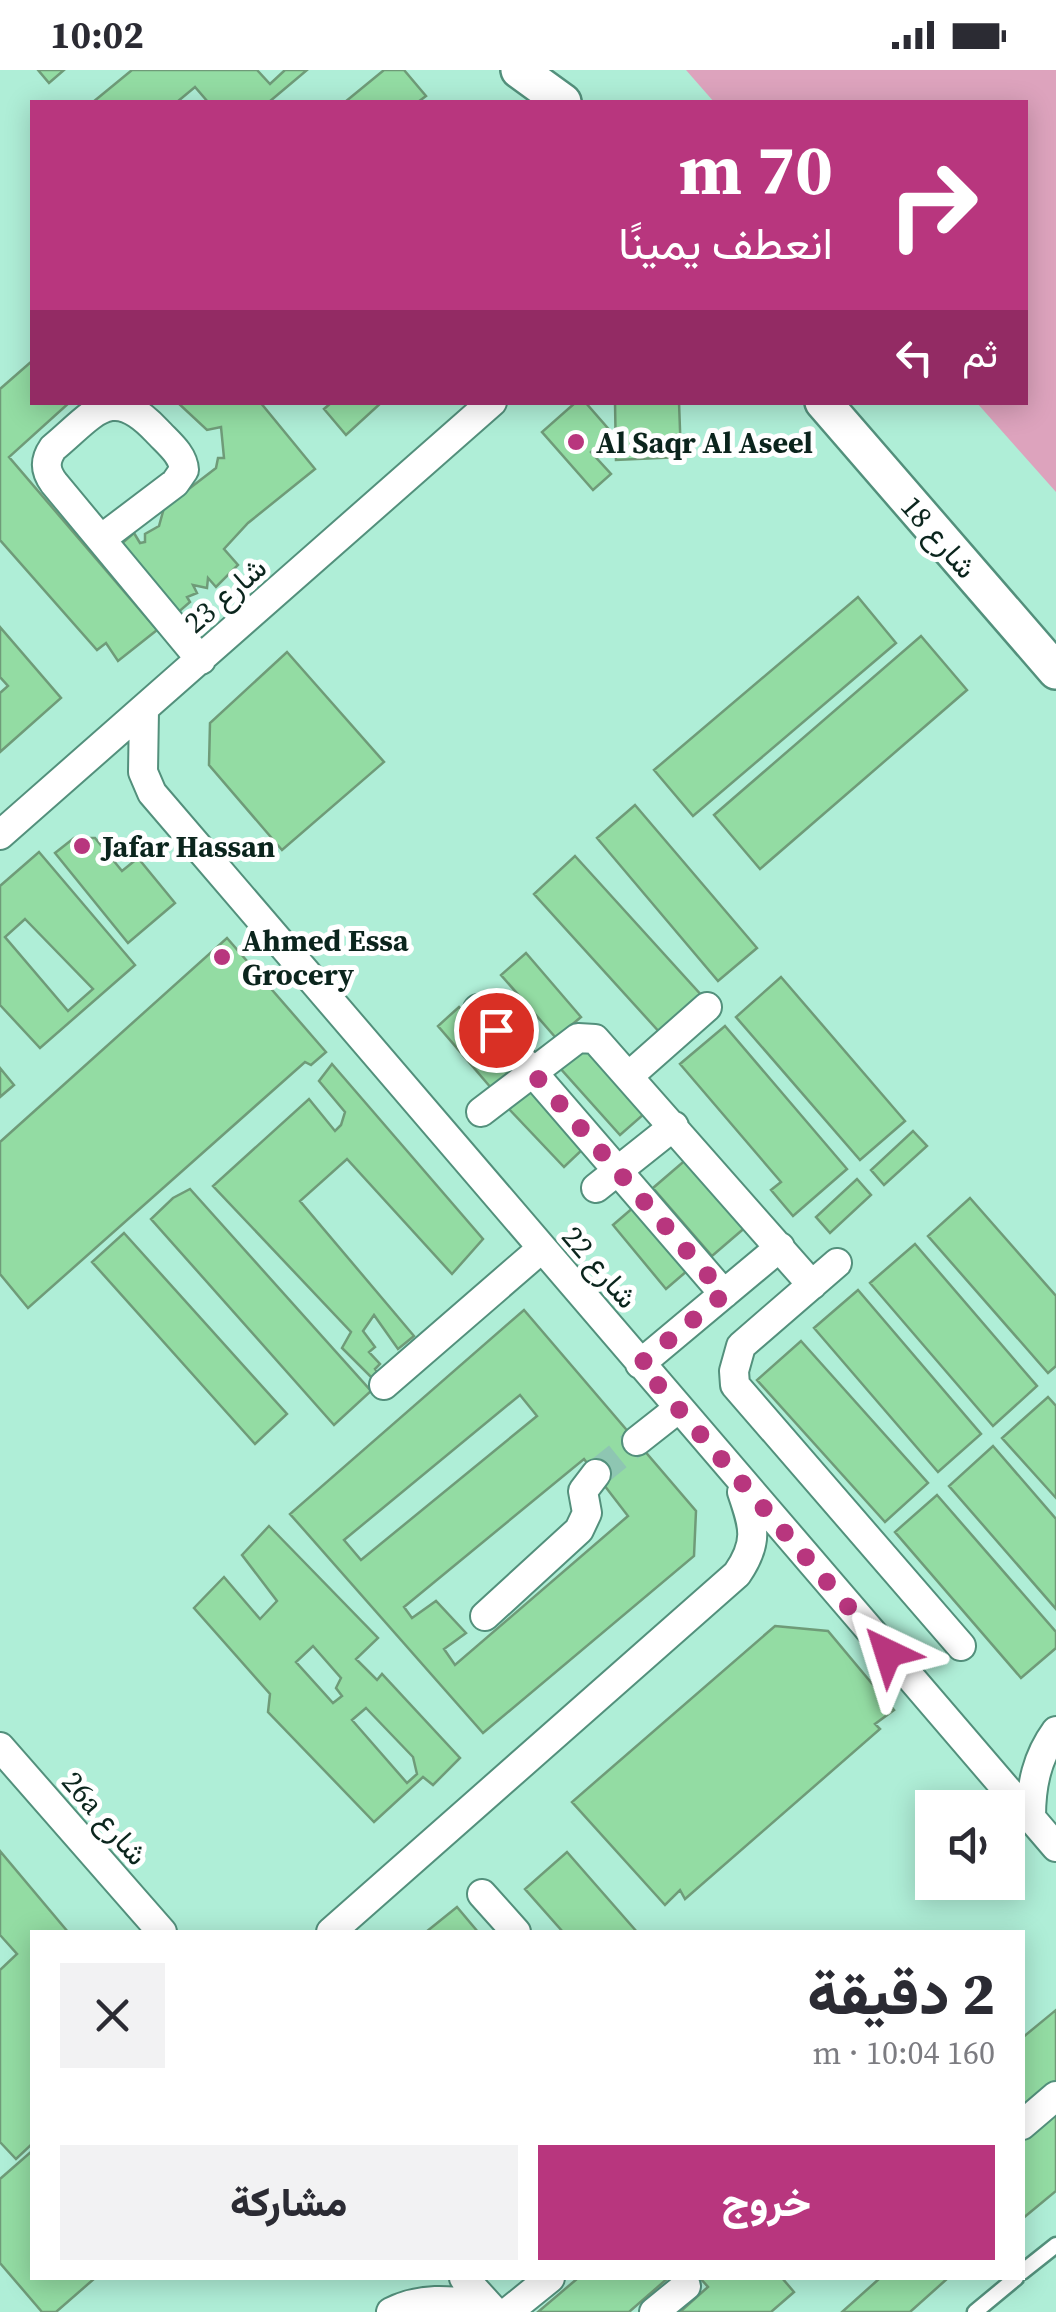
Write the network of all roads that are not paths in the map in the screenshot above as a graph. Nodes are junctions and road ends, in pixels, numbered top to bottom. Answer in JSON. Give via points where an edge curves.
{"nodes":[{"id":1,"x":519,"y":70,"type":"edge"},
{"id":2,"x":558,"y":90,"type":"edge"},
{"id":3,"x":489,"y":405,"type":"edge"},
{"id":4,"x":826,"y":405,"type":"edge"},
{"id":5,"x":100,"y":539,"type":"junction"},
{"id":6,"x":201,"y":660,"type":"junction"},
{"id":7,"x":1056,"y":671,"type":"edge"},
{"id":8,"x":144,"y":710,"type":"junction"},
{"id":9,"x":0,"y":835,"type":"edge"},
{"id":10,"x":707,"y":1007,"type":"dead end"},
{"id":11,"x":478,"y":1010,"type":"dead end"},
{"id":12,"x":533,"y":1072,"type":"junction"},
{"id":13,"x":630,"y":1075,"type":"junction"},
{"id":14,"x":482,"y":1112,"type":"dead end"},
{"id":15,"x":674,"y":1126,"type":"junction"},
{"id":16,"x":606,"y":1179,"type":"junction"},
{"id":17,"x":780,"y":1247,"type":"junction"},
{"id":18,"x":541,"y":1249,"type":"junction"},
{"id":19,"x":837,"y":1263,"type":"dead end"},
{"id":20,"x":812,"y":1285,"type":"junction"},
{"id":21,"x":724,"y":1294,"type":"junction"},
{"id":22,"x":640,"y":1364,"type":"junction"},
{"id":23,"x":384,"y":1385,"type":"dead end"},
{"id":24,"x":679,"y":1408,"type":"junction"},
{"id":25,"x":637,"y":1442,"type":"tunnel mouth"},
{"id":26,"x":596,"y":1474,"type":"tunnel mouth"},
{"id":27,"x":736,"y":1476,"type":"junction"},
{"id":28,"x":484,"y":1616,"type":"dead end"},
{"id":29,"x":961,"y":1646,"type":"dead end"},
{"id":30,"x":1056,"y":1731,"type":"edge"},
{"id":31,"x":0,"y":1747,"type":"edge"},
{"id":32,"x":1030,"y":1818,"type":"junction"},
{"id":33,"x":1056,"y":1847,"type":"edge"},
{"id":34,"x":482,"y":1894,"type":"dead end"},
{"id":35,"x":160,"y":1930,"type":"edge"},
{"id":36,"x":332,"y":1930,"type":"edge"},
{"id":37,"x":514,"y":1930,"type":"edge"},
{"id":38,"x":1056,"y":2096,"type":"edge"},
{"id":39,"x":1025,"y":2122,"type":"edge"},
{"id":40,"x":1056,"y":2244,"type":"edge"},
{"id":41,"x":1025,"y":2270,"type":"edge"},
{"id":42,"x":466,"y":2280,"type":"edge"},
{"id":43,"x":547,"y":2280,"type":"edge"},
{"id":44,"x":1014,"y":2280,"type":"edge"},
{"id":45,"x":686,"y":2286,"type":"dead end"},
{"id":46,"x":497,"y":2310,"type":"edge"},
{"id":47,"x":390,"y":2312,"type":"edge"},
{"id":48,"x":654,"y":2312,"type":"edge"},
{"id":49,"x":974,"y":2312,"type":"edge"}],
"edges":[{"from":1,"to":2,"type":"street"},
{"from":3,"to":6,"type":"street","name":"شارع 23"},
{"from":4,"to":7,"type":"street","name":"شارع 18"},
{"from":5,"to":5,"type":"street","via":[[46,465],[53,448],[101,409],[121,405],[139,412],[179,454],[184,470]]},
{"from":5,"to":6,"type":"street"},
{"from":6,"to":8,"type":"street","name":"شارع 23"},
{"from":8,"to":9,"type":"street","name":"شارع 23"},
{"from":8,"to":18,"type":"street","name":"شارع 22","via":[[142,772],[152,794]]},
{"from":10,"to":13,"type":"street"},
{"from":11,"to":12,"type":"street"},
{"from":12,"to":13,"type":"street","via":[[588,1037]]},
{"from":12,"to":14,"type":"street"},
{"from":12,"to":16,"type":"street"},
{"from":13,"to":15,"type":"street"},
{"from":15,"to":16,"type":"street"},
{"from":15,"to":17,"type":"street"},
{"from":16,"to":21,"type":"street"},
{"from":17,"to":20,"type":"street"},
{"from":17,"to":21,"type":"street"},
{"from":18,"to":22,"type":"street","name":"شارع 22"},
{"from":18,"to":23,"type":"street"},
{"from":19,"to":20,"type":"street"},
{"from":20,"to":29,"type":"street","via":[[741,1346],[735,1385]]},
{"from":21,"to":22,"type":"street"},
{"from":22,"to":24,"type":"street","name":"شارع 22"},
{"from":24,"to":25,"type":"street"},
{"from":24,"to":27,"type":"street","name":"شارع 22"},
{"from":26,"to":28,"type":"street","via":[[583,1492],[587,1513],[579,1530]]},
{"from":27,"to":32,"type":"street","name":"شارع 22"},
{"from":27,"to":36,"type":"street","via":[[754,1527],[736,1574]]},
{"from":30,"to":32,"type":"street","via":[[1038,1762]]},
{"from":31,"to":35,"type":"street","name":"26a شارع"},
{"from":32,"to":33,"type":"street","name":"شارع 22"},
{"from":34,"to":37,"type":"street"},
{"from":38,"to":39,"type":"street"},
{"from":40,"to":41,"type":"lane"},
{"from":42,"to":46,"type":"street"},
{"from":43,"to":46,"type":"street"},
{"from":44,"to":49,"type":"lane"},
{"from":45,"to":48,"type":"street"},
{"from":46,"to":47,"type":"street","via":[[437,2300]]}]}
